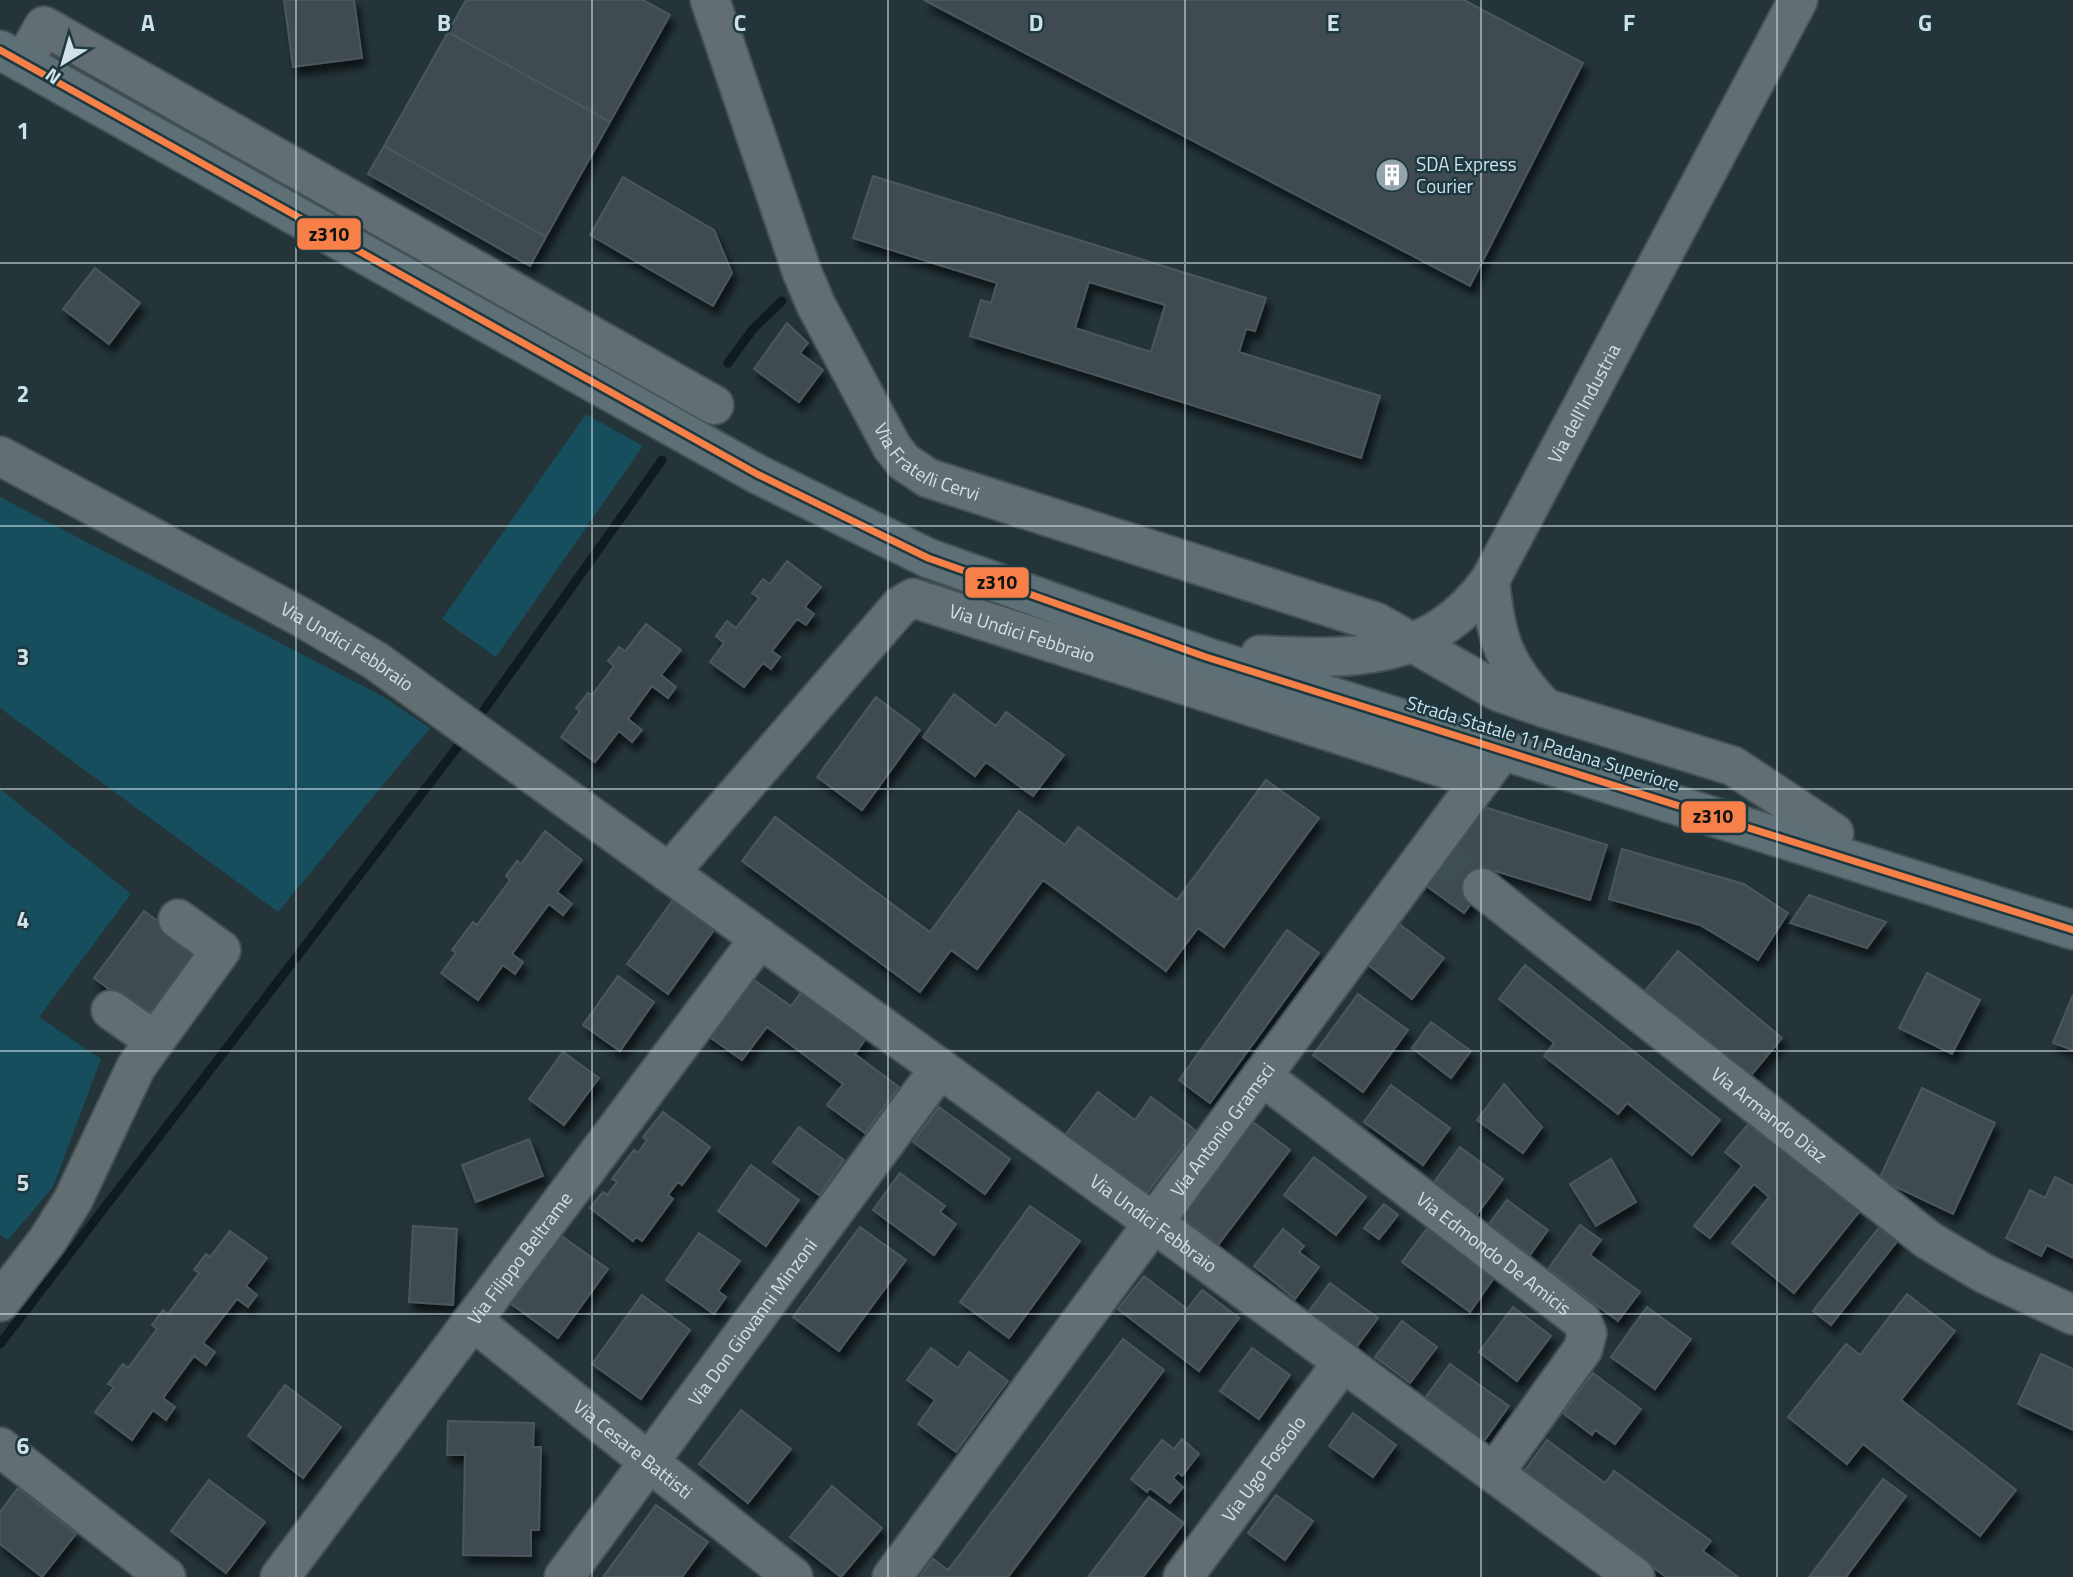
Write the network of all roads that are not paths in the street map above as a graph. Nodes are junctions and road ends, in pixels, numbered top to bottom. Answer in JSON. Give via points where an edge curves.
{"nodes":[{"id":1,"x":710,"y":0,"type":"edge"},
{"id":2,"x":1798,"y":0,"type":"edge"},
{"id":3,"x":12,"y":56,"type":"edge"},
{"id":4,"x":714,"y":405,"type":"dead end"},
{"id":5,"x":0,"y":456,"type":"edge"},
{"id":6,"x":1490,"y":580,"type":"junction"},
{"id":7,"x":1051,"y":602,"type":"junction"},
{"id":8,"x":1413,"y":640,"type":"junction"},
{"id":9,"x":1261,"y":655,"type":"junction"},
{"id":10,"x":1545,"y":708,"type":"junction"},
{"id":11,"x":1492,"y":765,"type":"junction"},
{"id":12,"x":1834,"y":833,"type":"junction"},
{"id":13,"x":669,"y":873,"type":"junction"},
{"id":14,"x":1482,"y":888,"type":"tunnel mouth"},
{"id":15,"x":2073,"y":908,"type":"edge"},
{"id":16,"x":178,"y":919,"type":"dead end"},
{"id":17,"x":2073,"y":930,"type":"edge"},
{"id":18,"x":760,"y":938,"type":"junction"},
{"id":19,"x":111,"y":1010,"type":"dead end"},
{"id":20,"x":155,"y":1041,"type":"junction"},
{"id":21,"x":940,"y":1068,"type":"junction"},
{"id":22,"x":1262,"y":1076,"type":"junction"},
{"id":23,"x":1154,"y":1223,"type":"junction"},
{"id":24,"x":0,"y":1302,"type":"edge"},
{"id":25,"x":2073,"y":1315,"type":"edge"},
{"id":26,"x":472,"y":1321,"type":"junction"},
{"id":27,"x":1343,"y":1362,"type":"junction"},
{"id":28,"x":0,"y":1447,"type":"edge"},
{"id":29,"x":649,"y":1462,"type":"junction"},
{"id":30,"x":1494,"y":1473,"type":"junction"},
{"id":31,"x":166,"y":1577,"type":"edge"},
{"id":32,"x":280,"y":1577,"type":"edge"},
{"id":33,"x":564,"y":1577,"type":"edge"},
{"id":34,"x":793,"y":1577,"type":"edge"},
{"id":35,"x":892,"y":1577,"type":"edge"},
{"id":36,"x":1183,"y":1577,"type":"edge"},
{"id":37,"x":1635,"y":1577,"type":"edge"}],
"edges":[{"from":1,"to":8,"type":"street","name":"Via Fratelli Cervi","via":[[816,305],[904,462],[928,478],[1376,622]]},
{"from":2,"to":6,"type":"street","name":"Via dell'Industria"},
{"from":3,"to":4,"type":"street","via":[[44,26]]},
{"from":3,"to":7,"type":"main road","name":"Strada Statale 11 Padana Superiore","via":[[796,494],[928,558]]},
{"from":5,"to":13,"type":"street","name":"Via Undici Febbraio","via":[[359,650]]},
{"from":6,"to":8,"type":"street","name":"Via dell'Industria","via":[[1462,614]]},
{"from":6,"to":10,"type":"street","via":[[1501,648],[1525,688]]},
{"from":7,"to":9,"type":"main road","name":"Strada Statale 11 Padana Superiore"},
{"from":7,"to":11,"type":"main road","name":"Strada Statale 11 Padana Superiore"},
{"from":8,"to":9,"type":"street","name":"Via dell'Industria","via":[[1364,656]]},
{"from":8,"to":10,"type":"street","name":"Via Fratelli Cervi","via":[[1499,692]]},
{"from":9,"to":12,"type":"main road","name":"Strada Statale 11 Padana Superiore"},
{"from":10,"to":12,"type":"street","name":"Via Fratelli Cervi","via":[[1733,766]]},
{"from":11,"to":13,"type":"street","name":"Via Undici Febbraio","via":[[914,598],[900,606]]},
{"from":11,"to":17,"type":"main road","name":"Strada Statale 11 Padana Superiore"},
{"from":11,"to":22,"type":"street","name":"Via Antonio Gramsci"},
{"from":12,"to":15,"type":"main road","name":"Strada Statale 11 Padana Superiore"},
{"from":13,"to":18,"type":"street","name":"Via Undici Febbraio"},
{"from":14,"to":25,"type":"street","name":"Via Armando Diaz","via":[[1928,1240],[1985,1274]]},
{"from":16,"to":20,"type":"street","via":[[221,950]]},
{"from":18,"to":21,"type":"street","name":"Via Undici Febbraio"},
{"from":18,"to":26,"type":"street","name":"Via Filippo Beltrame"},
{"from":19,"to":20,"type":"street"},
{"from":20,"to":24,"type":"street","via":[[136,1068],[73,1200]]},
{"from":21,"to":23,"type":"street","name":"Via Undici Febbraio"},
{"from":21,"to":29,"type":"street","name":"Via Don Giovanni Minzoni"},
{"from":22,"to":23,"type":"street","name":"Via Antonio Gramsci"},
{"from":22,"to":30,"type":"street","name":"Via Edmondo De Amicis","via":[[1582,1321],[1587,1333],[1583,1349]]},
{"from":23,"to":27,"type":"street","name":"Via Undici Febbraio"},
{"from":23,"to":35,"type":"street","name":"Via Antonio Gramsci"},
{"from":26,"to":29,"type":"street","name":"Via Cesare Battisti"},
{"from":26,"to":32,"type":"street","name":"Via Filippo Beltrame"},
{"from":27,"to":30,"type":"street","name":"Via Undici Febbraio"},
{"from":27,"to":36,"type":"street","name":"Via Ugo Foscolo"},
{"from":28,"to":31,"type":"street"},
{"from":29,"to":33,"type":"street","name":"Via Don Giovanni Minzoni"},
{"from":29,"to":34,"type":"street","name":"Via Cesare Battisti"},
{"from":30,"to":37,"type":"street","name":"Via Undici Febbraio"}]}
